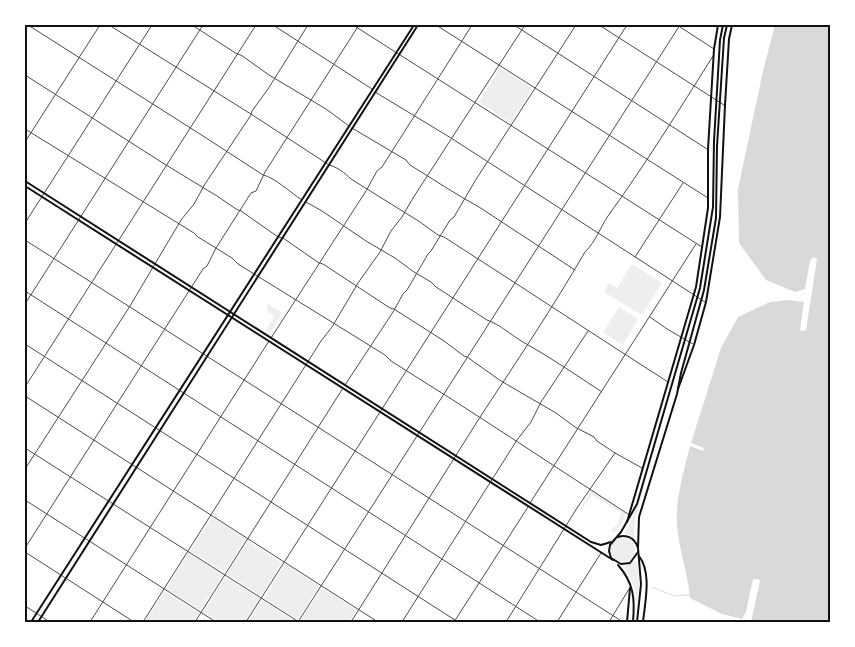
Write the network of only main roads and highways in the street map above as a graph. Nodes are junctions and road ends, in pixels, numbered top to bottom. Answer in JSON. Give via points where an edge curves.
{"nodes":[{"id":1,"x":414,"y":25,"type":"edge"},
{"id":2,"x":418,"y":25,"type":"edge"},
{"id":3,"x":718,"y":25,"type":"edge"},
{"id":4,"x":723,"y":25,"type":"edge"},
{"id":5,"x":727,"y":25,"type":"edge"},
{"id":6,"x":732,"y":25,"type":"edge"},
{"id":7,"x":25,"y":181,"type":"edge"},
{"id":8,"x":25,"y":186,"type":"edge"},
{"id":9,"x":230,"y":311,"type":"junction"},
{"id":10,"x":234,"y":314,"type":"junction"},
{"id":11,"x":227,"y":315,"type":"junction"},
{"id":12,"x":232,"y":318,"type":"junction"},
{"id":13,"x":677,"y":394,"type":"junction"},
{"id":14,"x":626,"y":524,"type":"junction"},
{"id":15,"x":616,"y":538,"type":"junction"},
{"id":16,"x":611,"y":542,"type":"junction"},
{"id":17,"x":638,"y":548,"type":"junction"},
{"id":18,"x":638,"y":554,"type":"junction"},
{"id":19,"x":613,"y":560,"type":"junction"},
{"id":20,"x":617,"y":563,"type":"junction"},
{"id":21,"x":631,"y":586,"type":"junction"},
{"id":22,"x":31,"y":622,"type":"edge"},
{"id":23,"x":38,"y":622,"type":"edge"},
{"id":24,"x":627,"y":622,"type":"edge"},
{"id":25,"x":633,"y":622,"type":"edge"},
{"id":26,"x":637,"y":622,"type":"edge"},
{"id":27,"x":642,"y":622,"type":"edge"}],
"edges":[{"from":1,"to":9,"type":"main road"},
{"from":2,"to":10,"type":"main road"},
{"from":3,"to":14,"type":"main road","via":[[708,149],[709,198],[694,294]]},
{"from":4,"to":14,"type":"main road","via":[[716,100],[713,207],[698,297],[637,504]]},
{"from":5,"to":13,"type":"main road","via":[[717,146],[717,207],[702,300]]},
{"from":6,"to":13,"type":"main road","via":[[724,105],[722,208],[706,302]]},
{"from":7,"to":9,"type":"main road"},
{"from":8,"to":11,"type":"main road"},
{"from":9,"to":10,"type":"main road"},
{"from":9,"to":11,"type":"main road"},
{"from":10,"to":12,"type":"main road"},
{"from":10,"to":16,"type":"main road","via":[[566,526],[596,544]]},
{"from":11,"to":12,"type":"main road"},
{"from":11,"to":22,"type":"main road"},
{"from":12,"to":19,"type":"main road"},
{"from":12,"to":23,"type":"main road"},
{"from":13,"to":17,"type":"main road","via":[[639,517]]},
{"from":14,"to":15,"type":"main road"},
{"from":15,"to":16,"type":"main road"},
{"from":15,"to":17,"type":"main road","via":[[628,537]]},
{"from":16,"to":19,"type":"main road","via":[[609,551]]},
{"from":17,"to":18,"type":"main road"},
{"from":18,"to":20,"type":"main road","via":[[628,564]]},
{"from":18,"to":26,"type":"main road","via":[[641,584]]},
{"from":18,"to":27,"type":"main road","via":[[646,577]]},
{"from":19,"to":20,"type":"main road"},
{"from":20,"to":21,"type":"main road"},
{"from":21,"to":24,"type":"main road"},
{"from":21,"to":25,"type":"main road"}]}
